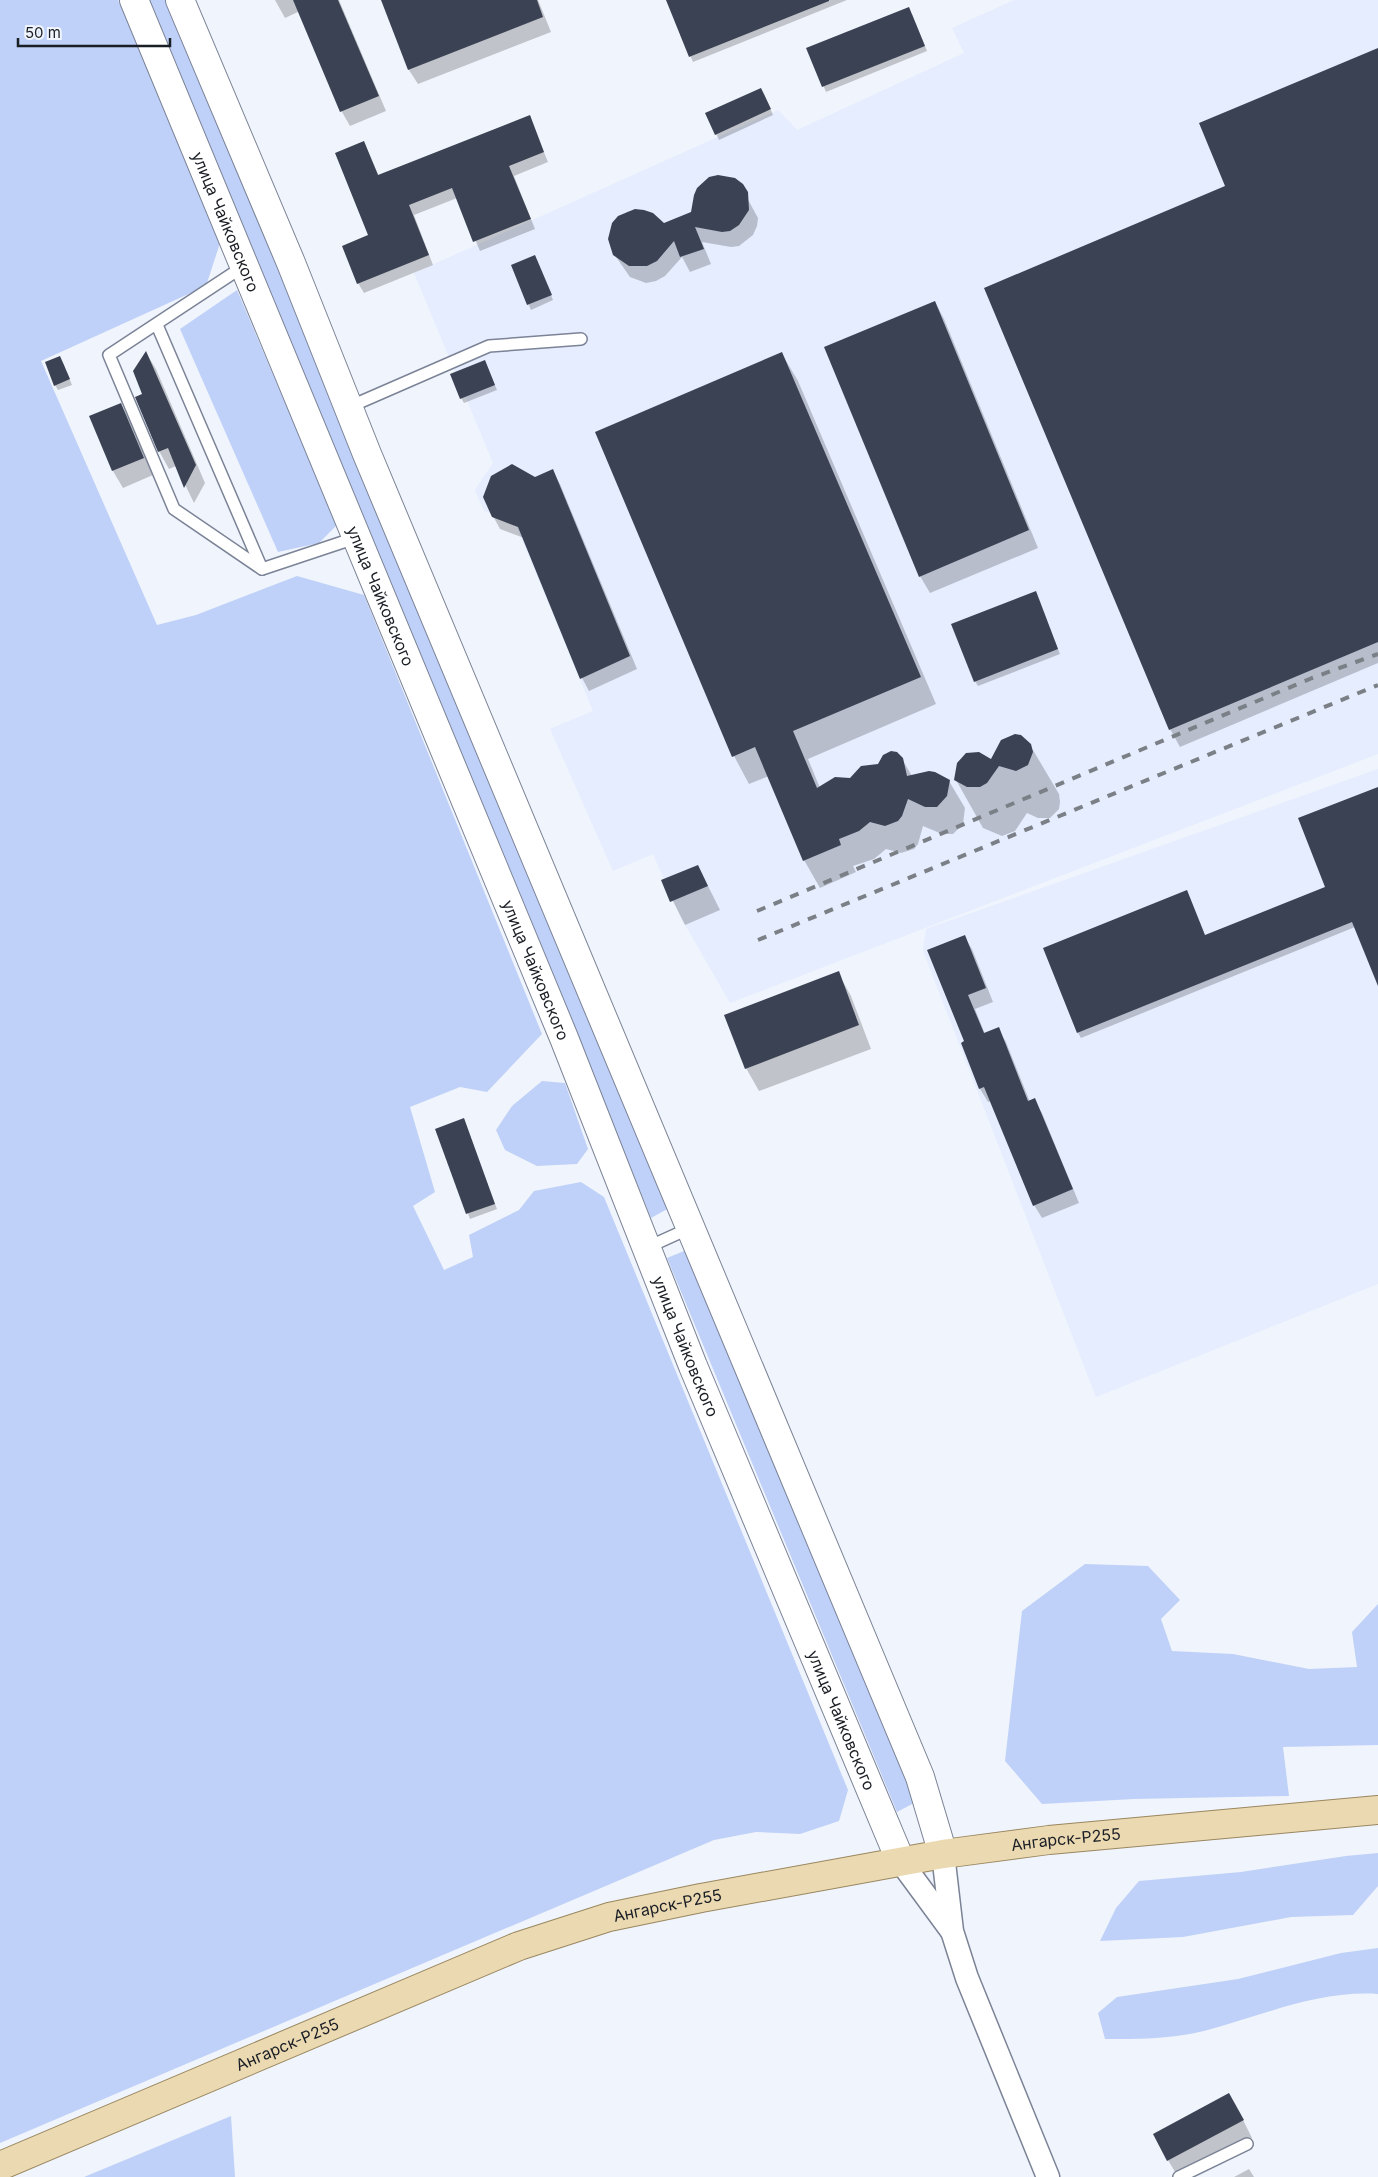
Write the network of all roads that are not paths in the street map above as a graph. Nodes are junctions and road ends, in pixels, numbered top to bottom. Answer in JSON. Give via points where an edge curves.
{"nodes":[{"id":1,"x":134,"y":0,"type":"edge"},
{"id":2,"x":180,"y":0,"type":"edge"},
{"id":3,"x":244,"y":266,"type":"junction"},
{"id":4,"x":157,"y":325,"type":"junction"},
{"id":5,"x":582,"y":340,"type":"dead end"},
{"id":6,"x":348,"y":407,"type":"junction"},
{"id":7,"x":355,"y":538,"type":"junction"},
{"id":8,"x":262,"y":569,"type":"junction"},
{"id":9,"x":690,"y":1228,"type":"junction"},
{"id":10,"x":646,"y":1248,"type":"junction"},
{"id":11,"x":1378,"y":1810,"type":"edge"},
{"id":12,"x":943,"y":1854,"type":"junction"},
{"id":13,"x":901,"y":1862,"type":"junction"},
{"id":14,"x":952,"y":1931,"type":"junction"},
{"id":15,"x":1247,"y":2144,"type":"dead end"},
{"id":16,"x":0,"y":2166,"type":"edge"},
{"id":17,"x":1048,"y":2177,"type":"edge"},
{"id":18,"x":1180,"y":2177,"type":"edge"}],
"edges":[{"from":1,"to":3,"type":"main road","name":"улица Чайковского"},
{"from":2,"to":6,"type":"main road","name":"улица Чайковского"},
{"from":3,"to":4,"type":"lane"},
{"from":3,"to":7,"type":"main road","name":"улица Чайковского"},
{"from":4,"to":8,"type":"lane"},
{"from":4,"to":8,"type":"lane","via":[[109,354],[174,509]]},
{"from":5,"to":6,"type":"lane","via":[[489,346]]},
{"from":6,"to":9,"type":"main road","name":"улица Чайковского"},
{"from":7,"to":8,"type":"lane"},
{"from":7,"to":10,"type":"main road","name":"улица Чайковского","via":[[564,1038]]},
{"from":9,"to":10,"type":"lane"},
{"from":9,"to":12,"type":"main road","name":"улица Чайковского","via":[[920,1776]]},
{"from":10,"to":13,"type":"main road","name":"улица Чайковского"},
{"from":11,"to":12,"type":"main road","name":"Ангарск-Р255","via":[[1049,1840]]},
{"from":12,"to":13,"type":"main road","name":"Ангарск-Р255"},
{"from":12,"to":14,"type":"street","name":"улица Чайковского"},
{"from":13,"to":14,"type":"street","name":"улица Чайковского"},
{"from":13,"to":16,"type":"main road","name":"Ангарск-Р255","via":[[609,1917],[519,1946]]},
{"from":14,"to":17,"type":"street","name":"улица Чайковского","via":[[967,1978]]},
{"from":15,"to":18,"type":"lane"}]}
